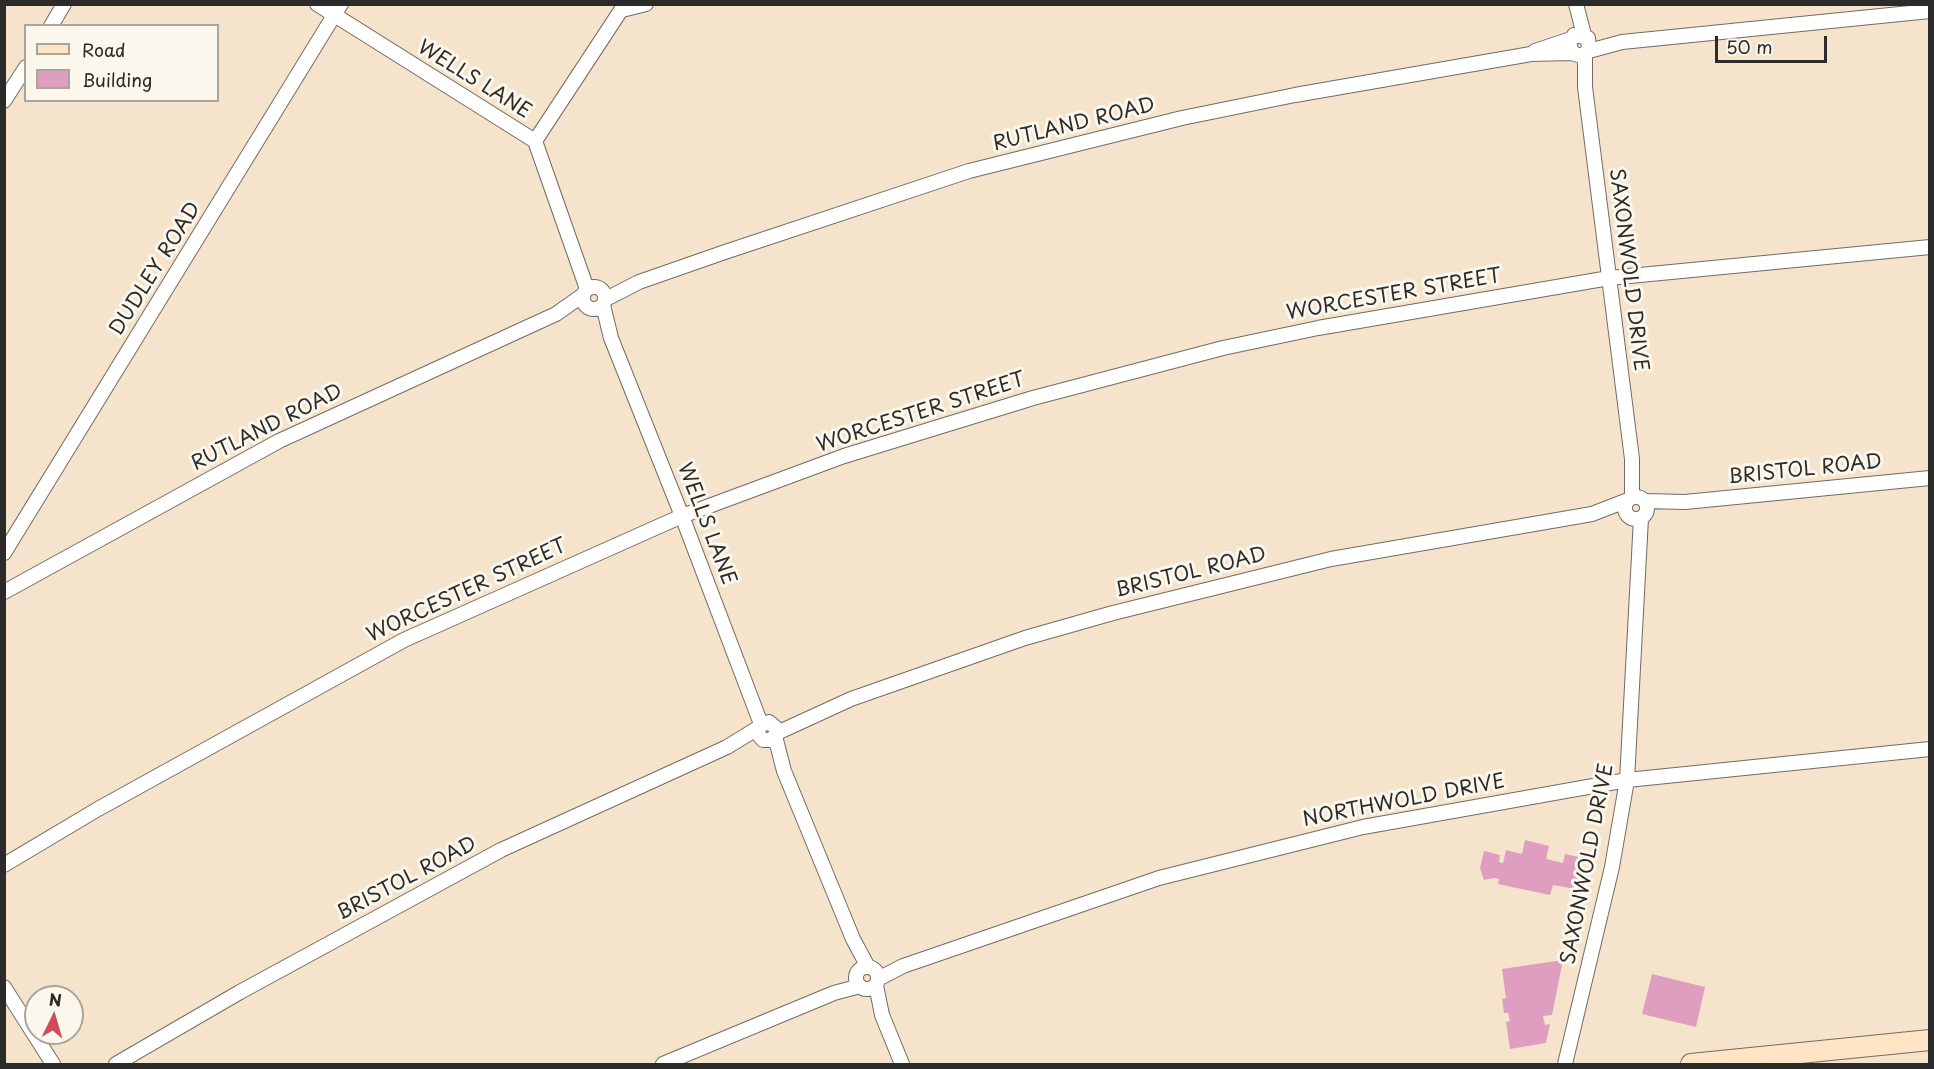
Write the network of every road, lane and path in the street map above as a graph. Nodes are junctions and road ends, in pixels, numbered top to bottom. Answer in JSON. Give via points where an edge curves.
{"nodes":[{"id":1,"x":64,"y":4,"type":"edge"},
{"id":2,"x":317,"y":4,"type":"edge"},
{"id":3,"x":646,"y":4,"type":"edge"},
{"id":4,"x":1576,"y":4,"type":"edge"},
{"id":5,"x":624,"y":7,"type":"edge"},
{"id":6,"x":338,"y":10,"type":"edge"},
{"id":7,"x":1929,"y":11,"type":"edge"},
{"id":8,"x":52,"y":24,"type":"edge"},
{"id":9,"x":1580,"y":45,"type":"junction"},
{"id":10,"x":24,"y":70,"type":"edge"},
{"id":11,"x":4,"y":101,"type":"edge"},
{"id":12,"x":535,"y":141,"type":"junction"},
{"id":13,"x":1929,"y":247,"type":"edge"},
{"id":14,"x":1609,"y":278,"type":"junction"},
{"id":15,"x":594,"y":297,"type":"junction"},
{"id":16,"x":1929,"y":478,"type":"edge"},
{"id":17,"x":1637,"y":507,"type":"junction"},
{"id":18,"x":682,"y":516,"type":"junction"},
{"id":19,"x":4,"y":553,"type":"edge"},
{"id":20,"x":4,"y":592,"type":"edge"},
{"id":21,"x":767,"y":730,"type":"junction"},
{"id":22,"x":1929,"y":749,"type":"edge"},
{"id":23,"x":1627,"y":780,"type":"junction"},
{"id":24,"x":4,"y":865,"type":"edge"},
{"id":25,"x":868,"y":978,"type":"junction"},
{"id":26,"x":4,"y":987,"type":"edge"},
{"id":27,"x":1929,"y":1040,"type":"edge"},
{"id":28,"x":53,"y":1065,"type":"edge"},
{"id":29,"x":116,"y":1065,"type":"edge"},
{"id":30,"x":663,"y":1065,"type":"edge"},
{"id":31,"x":902,"y":1065,"type":"edge"},
{"id":32,"x":1565,"y":1065,"type":"edge"},
{"id":33,"x":1691,"y":1065,"type":"edge"}],
"edges":[{"from":1,"to":8,"type":"street"},
{"from":2,"to":6,"type":"street","name":"WELLS LANE"},
{"from":3,"to":5,"type":"street"},
{"from":4,"to":9,"type":"street","name":"SAXONWOLD DRIVE"},
{"from":5,"to":12,"type":"street"},
{"from":6,"to":12,"type":"street","name":"WELLS LANE"},
{"from":6,"to":19,"type":"street","name":"DUDLEY ROAD"},
{"from":7,"to":9,"type":"street","name":"RUTLAND ROAD"},
{"from":9,"to":14,"type":"street","name":"SAXONWOLD DRIVE"},
{"from":9,"to":15,"type":"street","name":"RUTLAND ROAD","via":[[1193,115],[969,171]]},
{"from":10,"to":11,"type":"street"},
{"from":12,"to":15,"type":"street","name":"WELLS LANE"},
{"from":13,"to":14,"type":"street","name":"WORCESTER STREET"},
{"from":14,"to":17,"type":"street","name":"SAXONWOLD DRIVE","via":[[1632,459],[1638,471]]},
{"from":14,"to":18,"type":"street","name":"WORCESTER STREET","via":[[1404,311],[1223,348],[1034,398],[866,449]]},
{"from":15,"to":18,"type":"street","name":"WELLS LANE"},
{"from":15,"to":20,"type":"street","name":"RUTLAND ROAD","via":[[279,441]]},
{"from":16,"to":17,"type":"street","name":"BRISTOL ROAD","via":[[1685,502],[1672,508]]},
{"from":17,"to":21,"type":"street","name":"BRISTOL ROAD","via":[[1331,559],[1194,591],[1025,638]]},
{"from":17,"to":23,"type":"street","name":"SAXONWOLD DRIVE"},
{"from":18,"to":21,"type":"street","name":"WELLS LANE"},
{"from":18,"to":24,"type":"street","name":"WORCESTER STREET","via":[[404,640]]},
{"from":21,"to":25,"type":"street","name":"WELLS LANE"},
{"from":21,"to":29,"type":"street","name":"BRISTOL ROAD","via":[[501,850],[240,992]]},
{"from":22,"to":23,"type":"street","name":"NORTHWOLD DRIVE"},
{"from":23,"to":25,"type":"street","name":"NORTHWOLD DRIVE","via":[[1426,814],[1222,861],[1101,897]]},
{"from":23,"to":32,"type":"street","name":"SAXONWOLD DRIVE","via":[[1612,867]]},
{"from":25,"to":30,"type":"street","name":"NORTHWOLD DRIVE"},
{"from":25,"to":31,"type":"street","name":"WELLS LANE"},
{"from":26,"to":28,"type":"street"},
{"from":27,"to":33,"type":"main road"}]}
